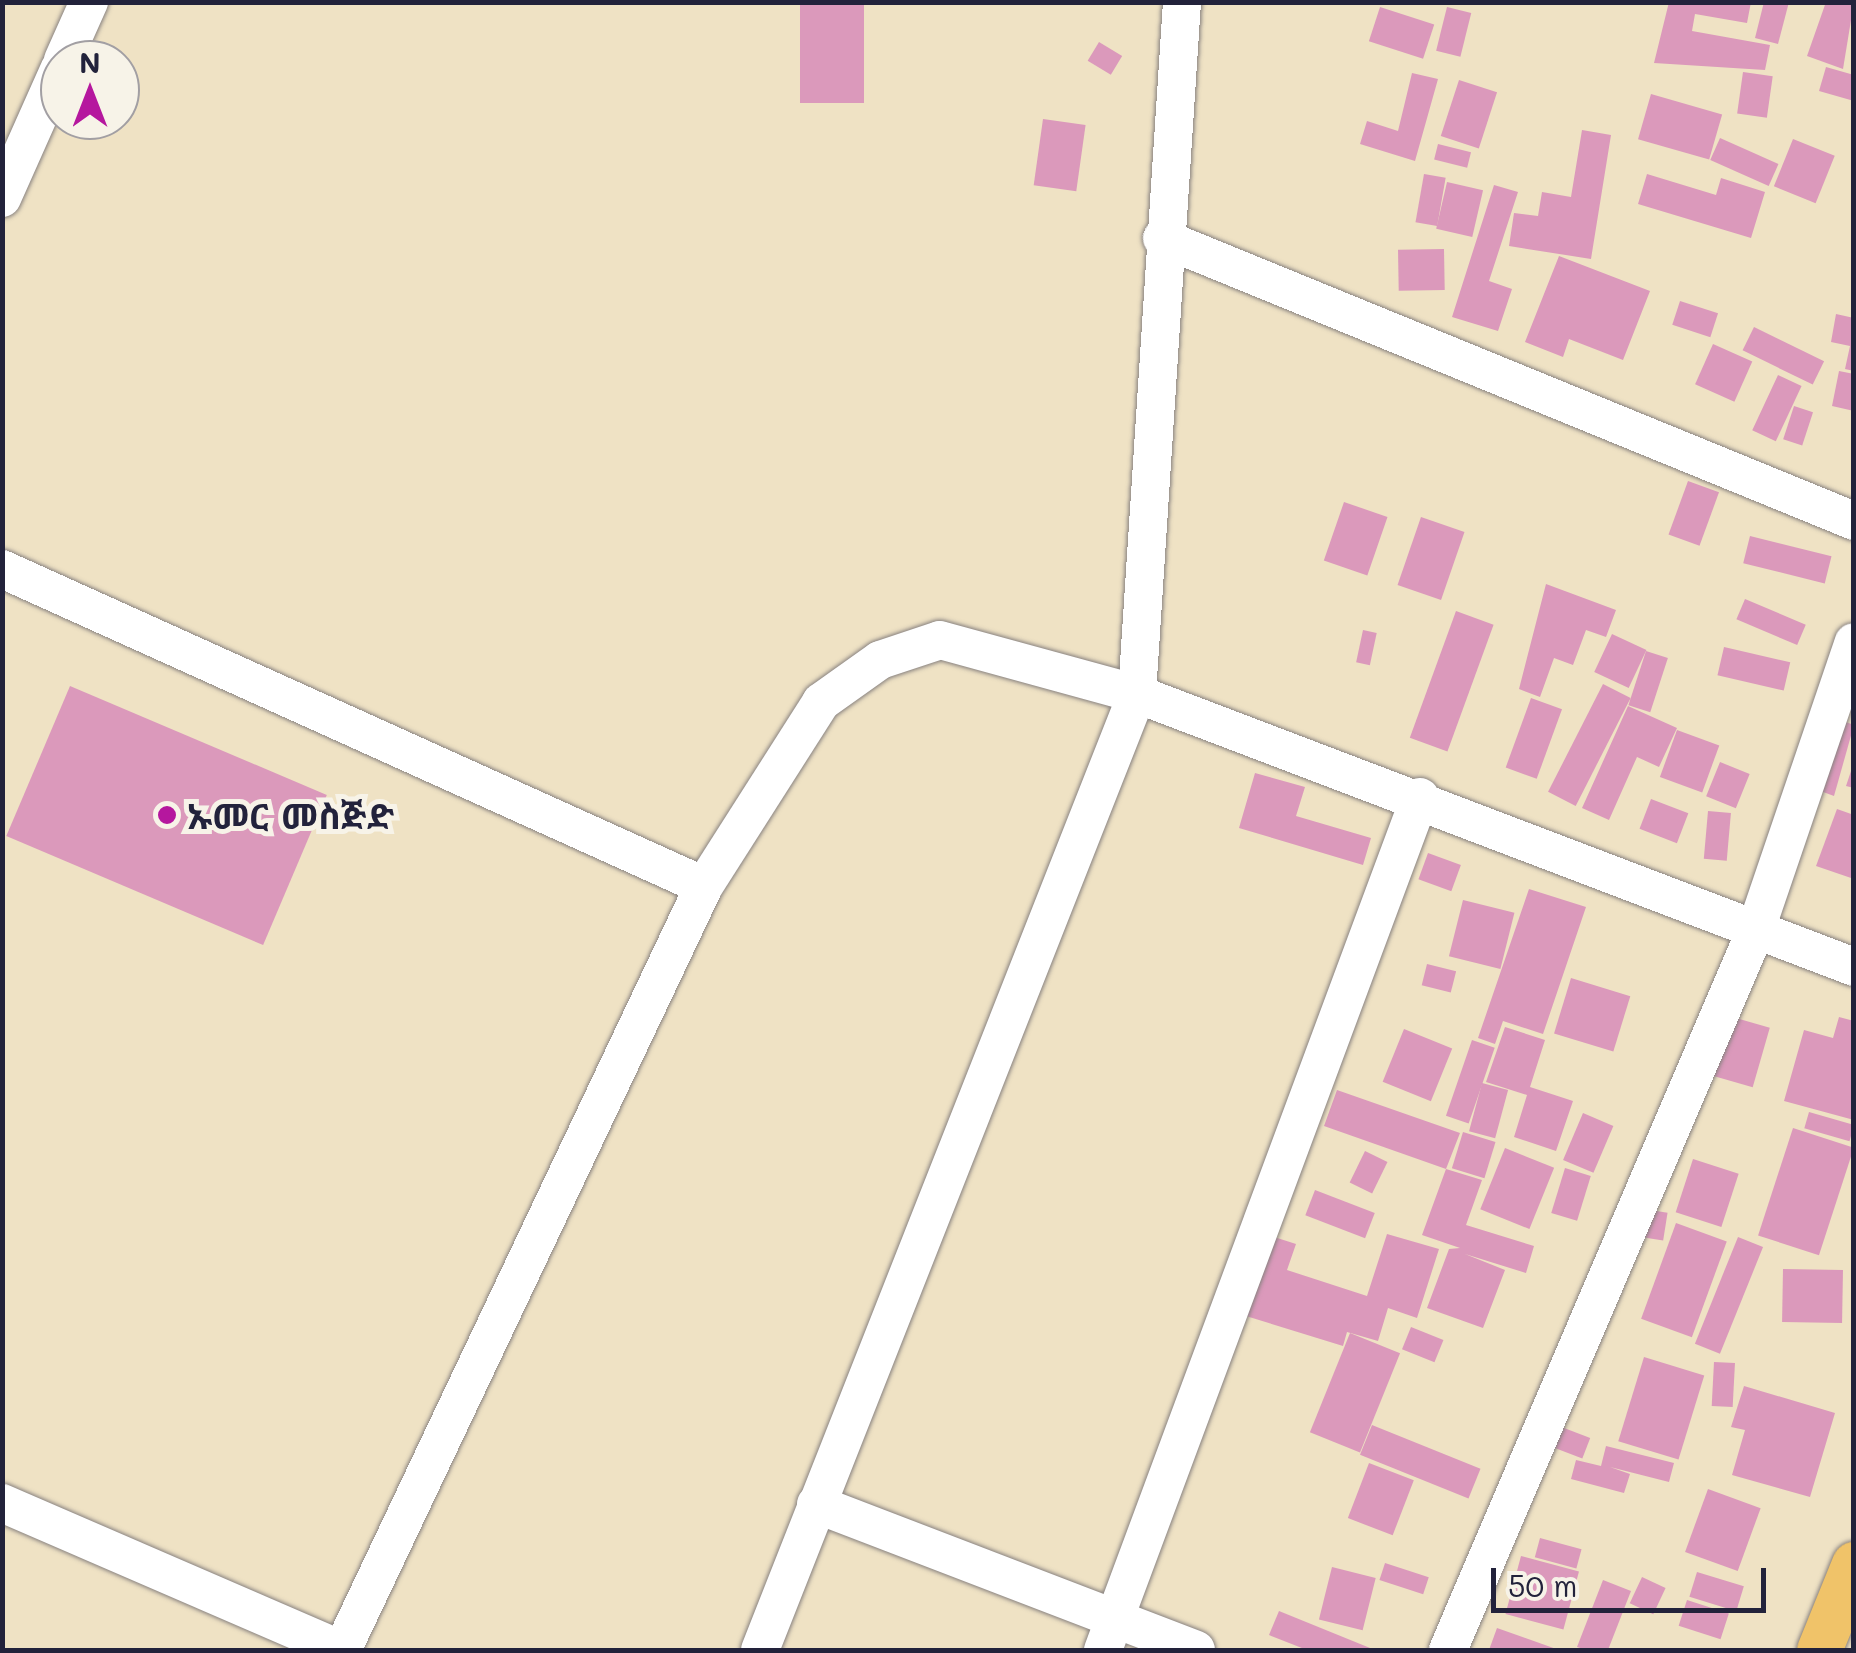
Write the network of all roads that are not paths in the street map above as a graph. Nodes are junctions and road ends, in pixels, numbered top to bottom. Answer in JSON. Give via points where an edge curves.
{"nodes":[{"id":1,"x":89,"y":2,"type":"edge"},
{"id":2,"x":1182,"y":2,"type":"edge"},
{"id":3,"x":72,"y":40,"type":"edge"},
{"id":4,"x":40,"y":113,"type":"edge"},
{"id":5,"x":2,"y":198,"type":"edge"},
{"id":6,"x":1162,"y":238,"type":"junction"},
{"id":7,"x":1854,"y":521,"type":"edge"},
{"id":8,"x":2,"y":568,"type":"edge"},
{"id":9,"x":1854,"y":642,"type":"edge"},
{"id":10,"x":1137,"y":694,"type":"junction"},
{"id":11,"x":1420,"y":797,"type":"junction"},
{"id":12,"x":704,"y":886,"type":"junction"},
{"id":13,"x":1755,"y":932,"type":"junction"},
{"id":14,"x":1854,"y":968,"type":"edge"},
{"id":15,"x":2,"y":1503,"type":"edge"},
{"id":16,"x":816,"y":1504,"type":"junction"},
{"id":17,"x":1854,"y":1564,"type":"edge"},
{"id":18,"x":1109,"y":1635,"type":"edge"},
{"id":19,"x":342,"y":1650,"type":"edge"},
{"id":20,"x":760,"y":1650,"type":"edge"},
{"id":21,"x":1196,"y":1650,"type":"edge"},
{"id":22,"x":1448,"y":1650,"type":"edge"},
{"id":23,"x":1819,"y":1650,"type":"edge"}],
"edges":[{"from":1,"to":3,"type":"street"},
{"from":2,"to":6,"type":"street"},
{"from":4,"to":5,"type":"street"},
{"from":6,"to":7,"type":"street"},
{"from":6,"to":10,"type":"street"},
{"from":8,"to":12,"type":"street"},
{"from":9,"to":13,"type":"street"},
{"from":10,"to":11,"type":"street"},
{"from":10,"to":12,"type":"street","via":[[940,640],[880,660],[822,702]]},
{"from":10,"to":16,"type":"street"},
{"from":11,"to":13,"type":"street"},
{"from":11,"to":18,"type":"street"},
{"from":12,"to":19,"type":"street"},
{"from":13,"to":14,"type":"street"},
{"from":13,"to":22,"type":"street"},
{"from":15,"to":19,"type":"street"},
{"from":16,"to":18,"type":"street"},
{"from":16,"to":20,"type":"street"},
{"from":17,"to":23,"type":"main road"},
{"from":18,"to":21,"type":"street"}]}
